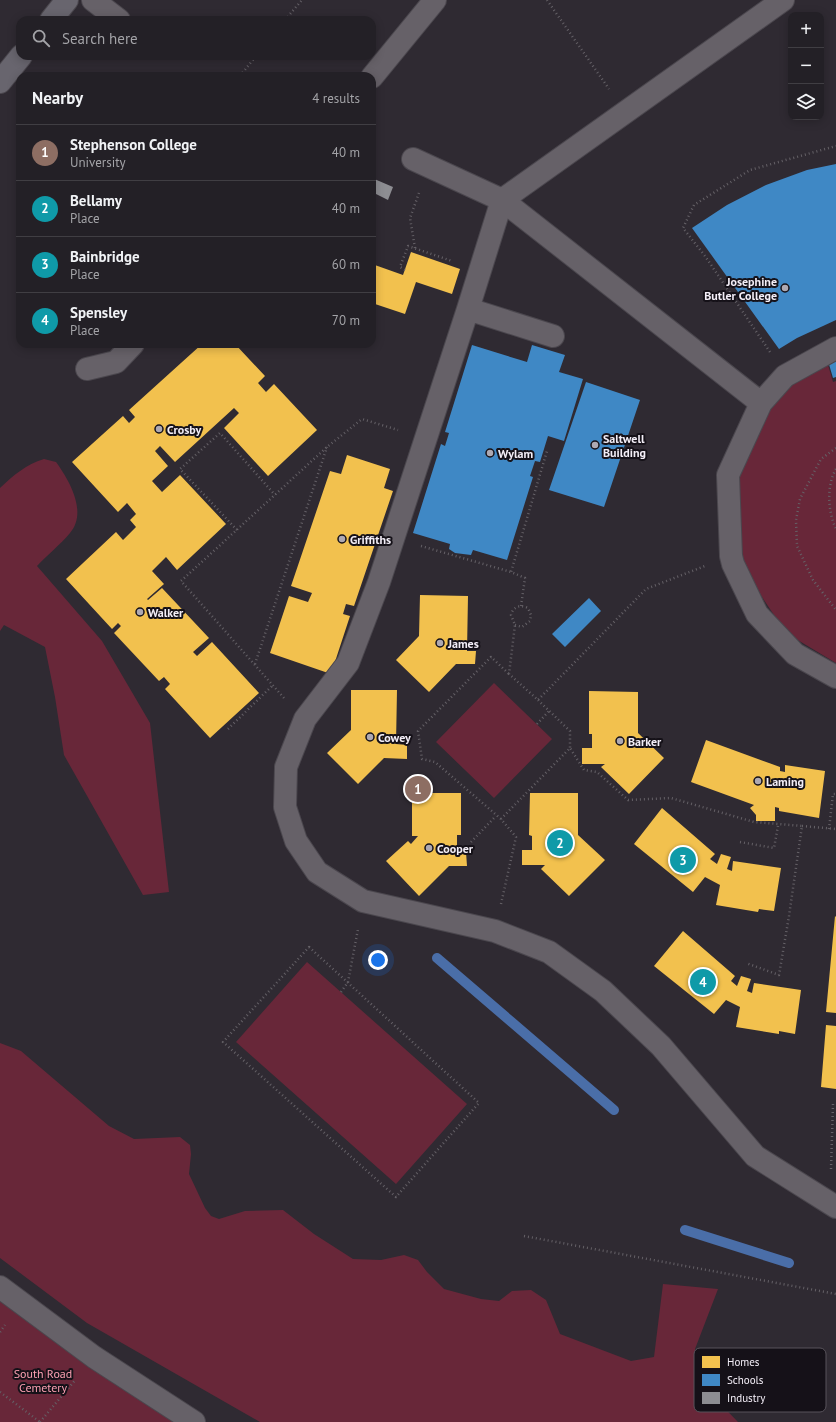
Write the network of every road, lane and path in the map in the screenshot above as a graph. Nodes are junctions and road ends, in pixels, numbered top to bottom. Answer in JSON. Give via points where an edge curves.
{"nodes":[{"id":1,"x":67,"y":0,"type":"edge"},
{"id":2,"x":93,"y":0,"type":"edge"},
{"id":3,"x":302,"y":0,"type":"edge"},
{"id":4,"x":435,"y":0,"type":"edge"},
{"id":5,"x":547,"y":0,"type":"edge"},
{"id":6,"x":783,"y":0,"type":"edge"},
{"id":7,"x":54,"y":16,"type":"edge"},
{"id":8,"x":114,"y":16,"type":"edge"},
{"id":9,"x":289,"y":16,"type":"edge"},
{"id":10,"x":18,"y":60,"type":"edge"},
{"id":11,"x":253,"y":60,"type":"edge"},
{"id":12,"x":243,"y":72,"type":"edge"},
{"id":13,"x":376,"y":72,"type":"edge"},
{"id":14,"x":0,"y":82,"type":"edge"},
{"id":15,"x":624,"y":113,"type":"junction"},
{"id":16,"x":836,"y":146,"type":"edge"},
{"id":17,"x":420,"y":162,"type":"joint"},
{"id":18,"x":502,"y":200,"type":"junction"},
{"id":19,"x":415,"y":248,"type":"junction"},
{"id":20,"x":405,"y":270,"type":"dead end"},
{"id":21,"x":480,"y":270,"type":"junction"},
{"id":22,"x":468,"y":309,"type":"junction"},
{"id":23,"x":553,"y":336,"type":"dead end"},
{"id":24,"x":129,"y":348,"type":"edge"},
{"id":25,"x":836,"y":348,"type":"edge"},
{"id":26,"x":87,"y":369,"type":"dead end"},
{"id":27,"x":785,"y":376,"type":"junction"},
{"id":28,"x":761,"y":403,"type":"junction"},
{"id":29,"x":426,"y":438,"type":"junction"},
{"id":30,"x":327,"y":447,"type":"junction"},
{"id":31,"x":836,"y":448,"type":"edge"},
{"id":32,"x":547,"y":451,"type":"dead end"},
{"id":33,"x":836,"y":469,"type":"edge"},
{"id":34,"x":275,"y":495,"type":"junction"},
{"id":35,"x":836,"y":529,"type":"edge"},
{"id":36,"x":237,"y":530,"type":"junction"},
{"id":37,"x":394,"y":538,"type":"junction"},
{"id":38,"x":731,"y":556,"type":"junction"},
{"id":39,"x":510,"y":572,"type":"junction"},
{"id":40,"x":521,"y":606,"type":"junction"},
{"id":41,"x":836,"y":610,"type":"edge"},
{"id":42,"x":515,"y":625,"type":"junction"},
{"id":43,"x":255,"y":664,"type":"junction"},
{"id":44,"x":509,"y":674,"type":"junction"},
{"id":45,"x":836,"y":676,"type":"edge"},
{"id":46,"x":272,"y":686,"type":"junction"},
{"id":47,"x":538,"y":700,"type":"junction"},
{"id":48,"x":550,"y":710,"type":"junction"},
{"id":49,"x":305,"y":719,"type":"junction"},
{"id":50,"x":537,"y":724,"type":"dead end"},
{"id":51,"x":228,"y":729,"type":"dead end"},
{"id":52,"x":570,"y":748,"type":"junction"},
{"id":53,"x":836,"y":794,"type":"edge"},
{"id":54,"x":496,"y":816,"type":"junction"},
{"id":55,"x":501,"y":819,"type":"junction"},
{"id":56,"x":778,"y":826,"type":"junction"},
{"id":57,"x":802,"y":826,"type":"junction"},
{"id":58,"x":829,"y":829,"type":"junction"},
{"id":59,"x":836,"y":829,"type":"edge"},
{"id":60,"x":471,"y":842,"type":"dead end"},
{"id":61,"x":740,"y":842,"type":"dead end"},
{"id":62,"x":363,"y":901,"type":"junction"},
{"id":63,"x":495,"y":932,"type":"junction"},
{"id":64,"x":746,"y":963,"type":"dead end"},
{"id":65,"x":348,"y":982,"type":"junction"},
{"id":66,"x":341,"y":992,"type":"dead end"},
{"id":67,"x":836,"y":1104,"type":"edge"},
{"id":68,"x":833,"y":1205,"type":"edge"},
{"id":69,"x":524,"y":1236,"type":"dead end"},
{"id":70,"x":0,"y":1287,"type":"edge"},
{"id":71,"x":836,"y":1294,"type":"edge"},
{"id":72,"x":94,"y":1357,"type":"junction"},
{"id":73,"x":0,"y":1392,"type":"edge"},
{"id":74,"x":40,"y":1422,"type":"edge"},
{"id":75,"x":194,"y":1422,"type":"edge"}],
"edges":[{"from":1,"to":7,"type":"main road"},
{"from":2,"to":8,"type":"lane"},
{"from":3,"to":9,"type":"path"},
{"from":4,"to":13,"type":"lane"},
{"from":5,"to":15,"type":"path"},
{"from":6,"to":15,"type":"lane"},
{"from":10,"to":14,"type":"main road"},
{"from":11,"to":12,"type":"path"},
{"from":15,"to":18,"type":"lane"},
{"from":16,"to":27,"type":"path","via":[[750,170],[694,205],[683,228],[705,256]]},
{"from":17,"to":18,"type":"lane"},
{"from":17,"to":19,"type":"path","via":[[410,218]]},
{"from":18,"to":21,"type":"lane"},
{"from":18,"to":28,"type":"lane"},
{"from":19,"to":20,"type":"path","via":[[408,246],[400,268]]},
{"from":19,"to":21,"type":"path"},
{"from":21,"to":22,"type":"lane"},
{"from":22,"to":23,"type":"lane"},
{"from":22,"to":29,"type":"lane"},
{"from":24,"to":26,"type":"lane","via":[[116,362]]},
{"from":25,"to":27,"type":"lane"},
{"from":27,"to":28,"type":"lane"},
{"from":28,"to":38,"type":"lane","via":[[728,475]]},
{"from":29,"to":30,"type":"path","via":[[362,419]]},
{"from":29,"to":37,"type":"lane"},
{"from":30,"to":34,"type":"path"},
{"from":30,"to":43,"type":"path"},
{"from":31,"to":41,"type":"path","via":[[820,460],[800,499],[796,520],[797,546],[813,580]]},
{"from":32,"to":39,"type":"path"},
{"from":33,"to":35,"type":"path","via":[[829,498],[832,522]]},
{"from":34,"to":36,"type":"path"},
{"from":34,"to":36,"type":"path","via":[[220,433],[180,469]]},
{"from":36,"to":43,"type":"path","via":[[181,581]]},
{"from":37,"to":39,"type":"path"},
{"from":37,"to":49,"type":"lane","via":[[348,663]]},
{"from":38,"to":45,"type":"lane","via":[[757,614],[795,654]]},
{"from":38,"to":47,"type":"path","via":[[646,589]]},
{"from":39,"to":40,"type":"path","via":[[525,578]]},
{"from":40,"to":42,"type":"path","via":[[513,609],[510,615]]},
{"from":40,"to":42,"type":"path","via":[[528,608],[532,618],[525,626]]},
{"from":42,"to":44,"type":"path"},
{"from":43,"to":46,"type":"path"},
{"from":44,"to":47,"type":"path"},
{"from":44,"to":54,"type":"path","via":[[491,656],[418,730],[422,760],[435,762]]},
{"from":46,"to":49,"type":"path"},
{"from":46,"to":51,"type":"path"},
{"from":47,"to":48,"type":"path"},
{"from":48,"to":50,"type":"path"},
{"from":48,"to":52,"type":"path","via":[[570,730]]},
{"from":49,"to":62,"type":"lane","via":[[286,767],[285,807],[296,841],[317,872]]},
{"from":52,"to":55,"type":"path"},
{"from":52,"to":56,"type":"path","via":[[584,770],[597,772],[628,800],[670,798],[754,822]]},
{"from":53,"to":58,"type":"path","via":[[833,794]]},
{"from":54,"to":55,"type":"path"},
{"from":54,"to":60,"type":"path"},
{"from":55,"to":63,"type":"path","via":[[516,837]]},
{"from":56,"to":57,"type":"path"},
{"from":56,"to":61,"type":"path","via":[[774,848]]},
{"from":57,"to":58,"type":"path"},
{"from":57,"to":64,"type":"path","via":[[779,975]]},
{"from":58,"to":59,"type":"path"},
{"from":62,"to":63,"type":"lane"},
{"from":62,"to":65,"type":"path"},
{"from":63,"to":68,"type":"lane","via":[[548,952],[603,991],[660,1046],[754,1156]]},
{"from":65,"to":65,"type":"path","via":[[479,1104],[396,1197],[223,1042],[309,946]]},
{"from":65,"to":66,"type":"path"},
{"from":67,"to":68,"type":"path","via":[[833,1104]]},
{"from":69,"to":71,"type":"path"},
{"from":70,"to":72,"type":"lane"},
{"from":72,"to":74,"type":"path"},
{"from":72,"to":75,"type":"lane"},
{"from":73,"to":74,"type":"path"}]}
